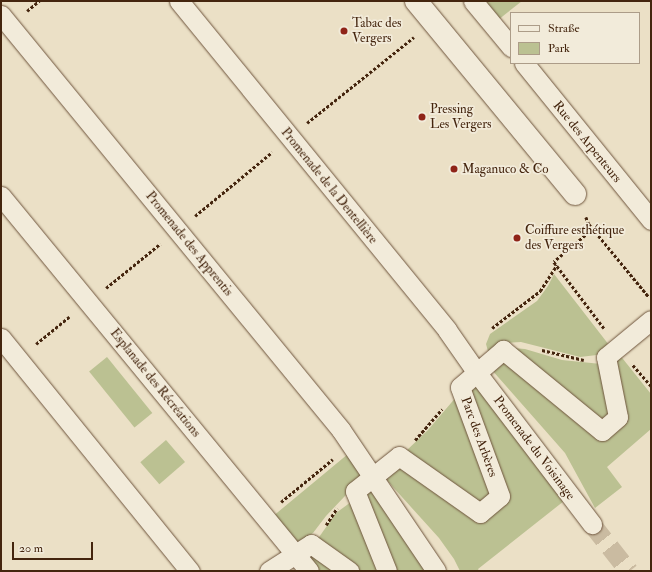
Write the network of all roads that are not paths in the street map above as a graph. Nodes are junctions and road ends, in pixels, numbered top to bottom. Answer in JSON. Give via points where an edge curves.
{"nodes":[{"id":1,"x":179,"y":1,"type":"edge"},
{"id":2,"x":416,"y":1,"type":"edge"},
{"id":3,"x":473,"y":1,"type":"edge"},
{"id":4,"x":1,"y":15,"type":"edge"},
{"id":5,"x":510,"y":46,"type":"edge"},
{"id":6,"x":525,"y":64,"type":"edge"},
{"id":7,"x":575,"y":194,"type":"road end"},
{"id":8,"x":1,"y":196,"type":"edge"},
{"id":9,"x":651,"y":220,"type":"edge"},
{"id":10,"x":651,"y":320,"type":"edge"},
{"id":11,"x":1,"y":338,"type":"edge"},
{"id":12,"x":477,"y":373,"type":"junction"},
{"id":13,"x":371,"y":477,"type":"junction"},
{"id":14,"x":592,"y":524,"type":"tunnel mouth"},
{"id":15,"x":295,"y":554,"type":"junction"},
{"id":16,"x":190,"y":571,"type":"edge"},
{"id":17,"x":268,"y":571,"type":"edge"},
{"id":18,"x":309,"y":571,"type":"edge"},
{"id":19,"x":349,"y":571,"type":"edge"},
{"id":20,"x":387,"y":571,"type":"edge"},
{"id":21,"x":436,"y":571,"type":"edge"}],
"edges":[{"from":1,"to":12,"type":"street","name":"Promenade de la Dentellière","via":[[447,330]]},
{"from":2,"to":7,"type":"street"},
{"from":3,"to":5,"type":"street"},
{"from":4,"to":13,"type":"street","name":"Promenade des Apprentis","via":[[341,430]]},
{"from":6,"to":9,"type":"street","name":"Rue des Arpenteurs"},
{"from":8,"to":15,"type":"street","name":"Esplanade des Récréations"},
{"from":10,"to":12,"type":"street","name":"Parc des Arbères","via":[[612,352],[618,417],[602,431],[503,350]]},
{"from":11,"to":16,"type":"street"},
{"from":12,"to":13,"type":"street","name":"Parc des Arbères","via":[[460,387],[500,496],[480,513],[399,456]]},
{"from":12,"to":14,"type":"street","name":"Promenade du Voisinage"},
{"from":13,"to":20,"type":"street","via":[[355,491]]},
{"from":13,"to":21,"type":"street","name":"Promenade des Apprentis"},
{"from":15,"to":17,"type":"street"},
{"from":15,"to":18,"type":"street","name":"Esplanade des Récréations"},
{"from":15,"to":19,"type":"street","via":[[311,544]]}]}
